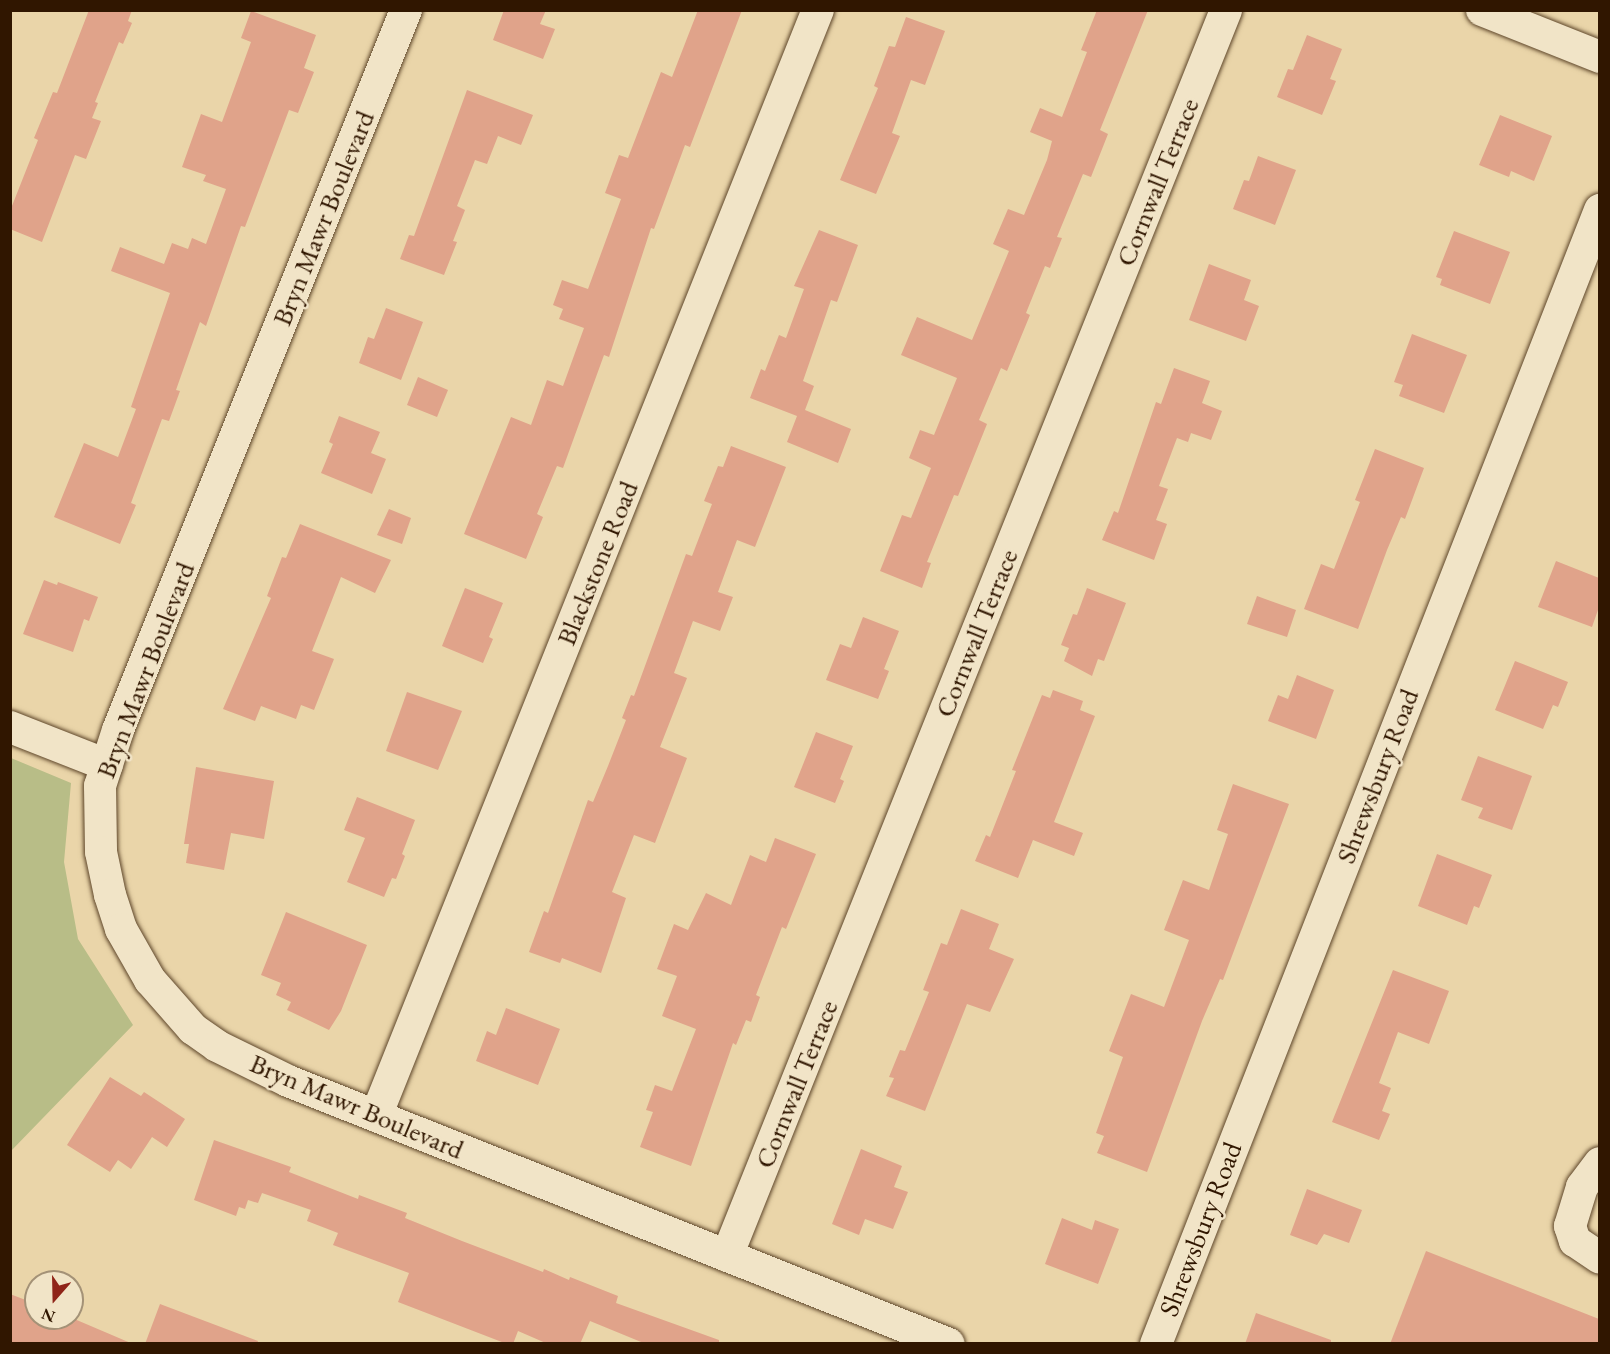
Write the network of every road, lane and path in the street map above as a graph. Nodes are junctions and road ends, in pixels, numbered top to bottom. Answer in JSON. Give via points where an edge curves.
{"nodes":[{"id":1,"x":406,"y":10,"type":"edge"},
{"id":2,"x":818,"y":10,"type":"edge"},
{"id":3,"x":1226,"y":10,"type":"edge"},
{"id":4,"x":1482,"y":10,"type":"edge"},
{"id":5,"x":1599,"y":57,"type":"edge"},
{"id":6,"x":1599,"y":210,"type":"edge"},
{"id":7,"x":10,"y":727,"type":"edge"},
{"id":8,"x":107,"y":765,"type":"junction"},
{"id":9,"x":376,"y":1116,"type":"junction"},
{"id":10,"x":1599,"y":1163,"type":"edge"},
{"id":11,"x":727,"y":1256,"type":"junction"},
{"id":12,"x":1599,"y":1257,"type":"edge"},
{"id":13,"x":948,"y":1344,"type":"edge"},
{"id":14,"x":1156,"y":1344,"type":"edge"}],
"edges":[{"from":1,"to":8,"type":"street","name":"Bryn Mawr Boulevard"},
{"from":2,"to":9,"type":"street","name":"Blackstone Road"},
{"from":3,"to":11,"type":"street","name":"Cornwall Terrace"},
{"from":4,"to":5,"type":"street"},
{"from":6,"to":14,"type":"street","name":"Shrewsbury Road"},
{"from":7,"to":8,"type":"street"},
{"from":8,"to":9,"type":"street","name":"Bryn Mawr Boulevard","via":[[100,786],[101,852],[121,929],[150,980],[193,1029],[217,1046],[288,1081]]},
{"from":9,"to":11,"type":"street","name":"Bryn Mawr Boulevard"},
{"from":10,"to":12,"type":"street","via":[[1582,1187],[1570,1227],[1575,1241]]},
{"from":11,"to":13,"type":"street","name":"Bryn Mawr Boulevard"}]}
